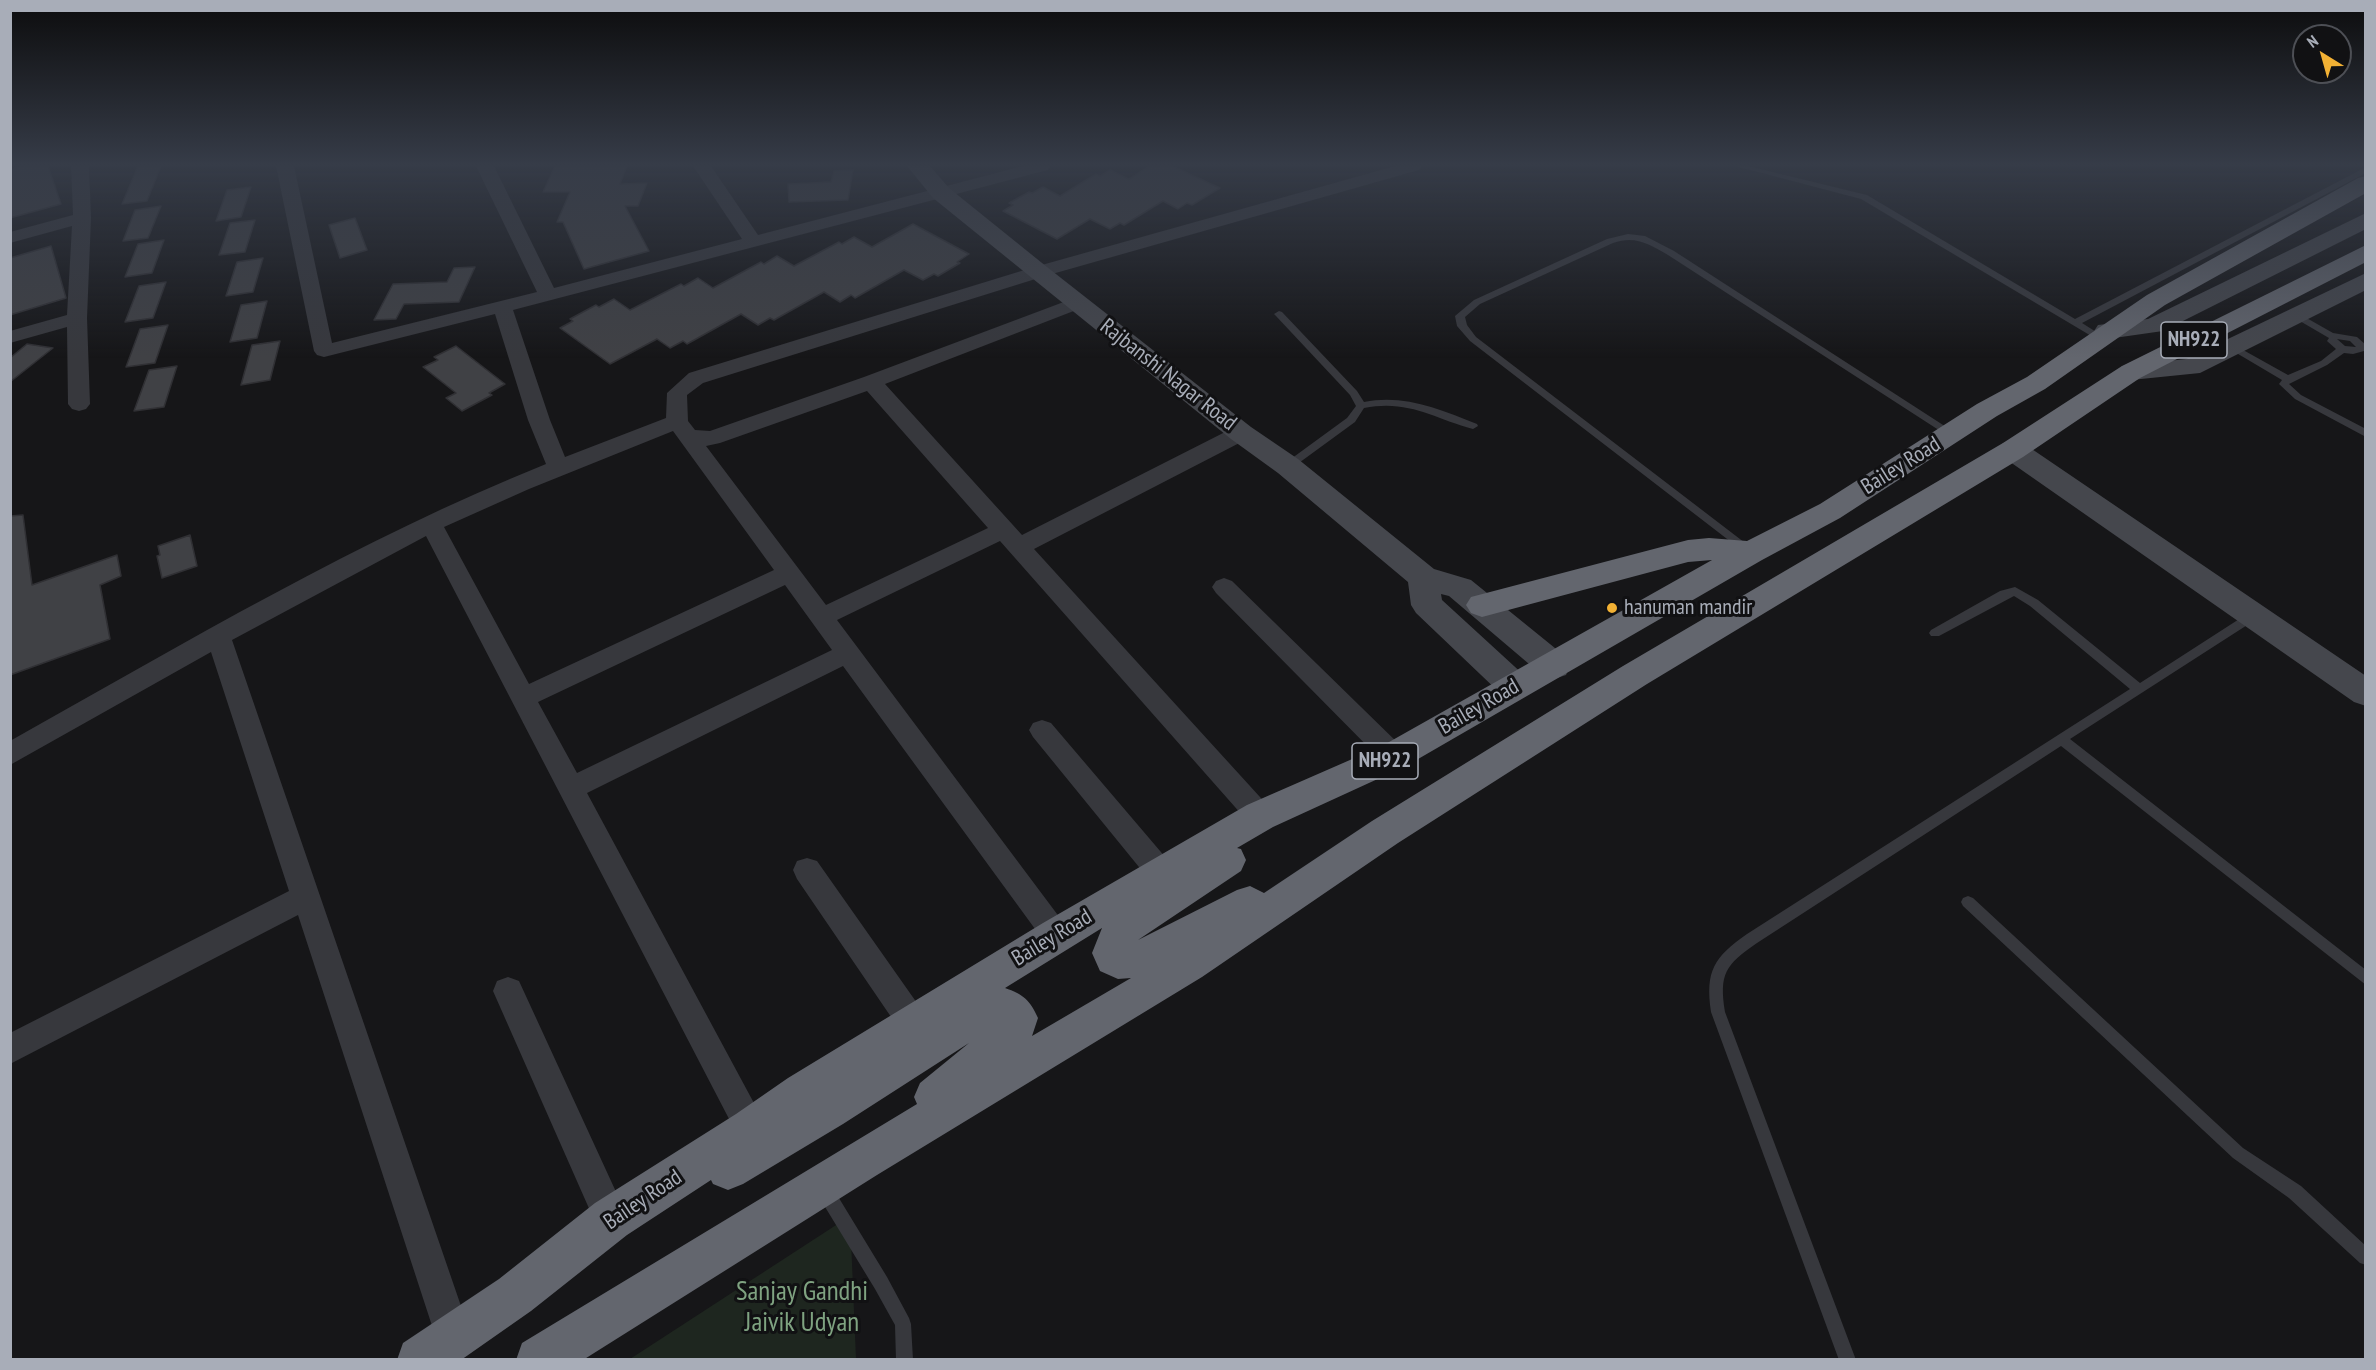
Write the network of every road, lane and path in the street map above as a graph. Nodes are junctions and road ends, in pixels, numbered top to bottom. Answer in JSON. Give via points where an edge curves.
{"nodes":[{"id":1,"x":37,"y":230,"type":"edge"},
{"id":2,"x":81,"y":230,"type":"edge"},
{"id":3,"x":298,"y":230,"type":"edge"},
{"id":4,"x":516,"y":230,"type":"edge"},
{"id":5,"x":746,"y":230,"type":"edge"},
{"id":6,"x":800,"y":230,"type":"edge"},
{"id":7,"x":986,"y":230,"type":"edge"},
{"id":8,"x":1187,"y":230,"type":"edge"},
{"id":9,"x":1921,"y":230,"type":"edge"},
{"id":10,"x":2264,"y":230,"type":"edge"},
{"id":11,"x":2282,"y":230,"type":"edge"},
{"id":12,"x":2346,"y":230,"type":"edge"},
{"id":13,"x":10,"y":237,"type":"edge"},
{"id":14,"x":754,"y":242,"type":"junction"},
{"id":15,"x":2366,"y":252,"type":"edge"},
{"id":16,"x":1038,"y":272,"type":"junction"},
{"id":17,"x":2366,"y":280,"type":"edge"},
{"id":18,"x":548,"y":295,"type":"junction"},
{"id":19,"x":1077,"y":303,"type":"junction"},
{"id":20,"x":502,"y":307,"type":"junction"},
{"id":21,"x":1279,"y":314,"type":"dead end"},
{"id":22,"x":2296,"y":315,"type":"junction"},
{"id":23,"x":77,"y":318,"type":"junction"},
{"id":24,"x":2094,"y":331,"type":"junction"},
{"id":25,"x":2334,"y":336,"type":"junction"},
{"id":26,"x":10,"y":337,"type":"edge"},
{"id":27,"x":2361,"y":342,"type":"edge"},
{"id":28,"x":2233,"y":348,"type":"junction"},
{"id":29,"x":2343,"y":349,"type":"junction"},
{"id":30,"x":2131,"y":372,"type":"junction"},
{"id":31,"x":2288,"y":379,"type":"junction"},
{"id":32,"x":871,"y":382,"type":"junction"},
{"id":33,"x":79,"y":404,"type":"dead end"},
{"id":34,"x":1361,"y":406,"type":"junction"},
{"id":35,"x":1473,"y":426,"type":"dead end"},
{"id":36,"x":683,"y":429,"type":"junction"},
{"id":37,"x":1241,"y":433,"type":"junction"},
{"id":38,"x":1952,"y":434,"type":"junction"},
{"id":39,"x":2366,"y":434,"type":"edge"},
{"id":40,"x":2021,"y":445,"type":"junction"},
{"id":41,"x":1288,"y":466,"type":"junction"},
{"id":42,"x":558,"y":467,"type":"junction"},
{"id":43,"x":431,"y":524,"type":"junction"},
{"id":44,"x":1011,"y":539,"type":"junction"},
{"id":45,"x":1751,"y":552,"type":"junction"},
{"id":46,"x":789,"y":573,"type":"junction"},
{"id":47,"x":1423,"y":577,"type":"junction"},
{"id":48,"x":1224,"y":586,"type":"dead end"},
{"id":49,"x":1482,"y":605,"type":"junction"},
{"id":50,"x":822,"y":617,"type":"junction"},
{"id":51,"x":2252,"y":617,"type":"junction"},
{"id":52,"x":1935,"y":633,"type":"dead end"},
{"id":53,"x":218,"y":635,"type":"junction"},
{"id":54,"x":848,"y":653,"type":"junction"},
{"id":55,"x":1554,"y":666,"type":"junction"},
{"id":56,"x":2366,"y":668,"type":"edge"},
{"id":57,"x":1514,"y":686,"type":"junction"},
{"id":58,"x":2139,"y":689,"type":"junction"},
{"id":59,"x":2366,"y":693,"type":"edge"},
{"id":60,"x":523,"y":698,"type":"junction"},
{"id":61,"x":1042,"y":730,"type":"dead end"},
{"id":62,"x":2061,"y":739,"type":"junction"},
{"id":63,"x":10,"y":754,"type":"edge"},
{"id":64,"x":1386,"y":760,"type":"junction"},
{"id":65,"x":571,"y":788,"type":"junction"},
{"id":66,"x":1260,"y":816,"type":"junction"},
{"id":67,"x":1385,"y":832,"type":"junction"},
{"id":68,"x":807,"y":870,"type":"dead end"},
{"id":69,"x":1162,"y":874,"type":"junction"},
{"id":70,"x":307,"y":896,"type":"junction"},
{"id":71,"x":1968,"y":902,"type":"dead end"},
{"id":72,"x":1056,"y":934,"type":"junction"},
{"id":73,"x":2366,"y":980,"type":"edge"},
{"id":74,"x":508,"y":991,"type":"dead end"},
{"id":75,"x":913,"y":1023,"type":"junction"},
{"id":76,"x":10,"y":1049,"type":"edge"},
{"id":77,"x":750,"y":1129,"type":"junction"},
{"id":78,"x":862,"y":1160,"type":"junction"},
{"id":79,"x":821,"y":1185,"type":"junction"},
{"id":80,"x":611,"y":1219,"type":"junction"},
{"id":81,"x":2366,"y":1257,"type":"edge"},
{"id":82,"x":515,"y":1295,"type":"junction"},
{"id":83,"x":454,"y":1338,"type":"junction"},
{"id":84,"x":420,"y":1359,"type":"edge"},
{"id":85,"x":539,"y":1359,"type":"edge"},
{"id":86,"x":905,"y":1359,"type":"edge"},
{"id":87,"x":1848,"y":1359,"type":"edge"}],
"edges":[{"from":1,"to":13,"type":"street"},
{"from":2,"to":23,"type":"street"},
{"from":3,"to":20,"type":"street","via":[[324,351]]},
{"from":4,"to":18,"type":"street"},
{"from":5,"to":14,"type":"street"},
{"from":6,"to":14,"type":"street"},
{"from":7,"to":16,"type":"street","name":"Rajbanshi Nagar Road"},
{"from":8,"to":16,"type":"street"},
{"from":9,"to":24,"type":"lane"},
{"from":10,"to":24,"type":"lane"},
{"from":11,"to":24,"type":"highway","name":"Bailey Road","number":"NH922"},
{"from":12,"to":24,"type":"street","via":[[2154,326]]},
{"from":14,"to":18,"type":"street"},
{"from":15,"to":30,"type":"highway","name":"Bailey Road","number":"NH922"},
{"from":16,"to":19,"type":"street","name":"Rajbanshi Nagar Road"},
{"from":16,"to":36,"type":"street","via":[[696,378],[677,393]]},
{"from":17,"to":22,"type":"street"},
{"from":18,"to":20,"type":"street"},
{"from":19,"to":32,"type":"street"},
{"from":19,"to":37,"type":"street","name":"Rajbanshi Nagar Road"},
{"from":20,"to":42,"type":"street"},
{"from":21,"to":34,"type":"lane","via":[[1354,393]]},
{"from":22,"to":25,"type":"lane"},
{"from":22,"to":28,"type":"street"},
{"from":23,"to":26,"type":"street"},
{"from":23,"to":33,"type":"street"},
{"from":24,"to":38,"type":"highway","name":"Bailey Road","number":"NH922","via":[[2036,383]]},
{"from":25,"to":27,"type":"lane"},
{"from":25,"to":29,"type":"lane","via":[[2334,344]]},
{"from":27,"to":29,"type":"lane","via":[[2360,350]]},
{"from":28,"to":30,"type":"street","via":[[2191,367]]},
{"from":28,"to":31,"type":"lane"},
{"from":29,"to":31,"type":"lane","via":[[2324,363]]},
{"from":30,"to":40,"type":"highway","name":"Bailey Road","number":"NH922"},
{"from":31,"to":39,"type":"lane","via":[[2284,384],[2290,392]]},
{"from":32,"to":36,"type":"street","via":[[712,438],[700,439]]},
{"from":32,"to":44,"type":"street"},
{"from":34,"to":35,"type":"lane","via":[[1400,401]]},
{"from":34,"to":41,"type":"lane","via":[[1351,420]]},
{"from":36,"to":42,"type":"street"},
{"from":36,"to":46,"type":"street"},
{"from":37,"to":41,"type":"street","name":"Rajbanshi Nagar Road"},
{"from":37,"to":44,"type":"street"},
{"from":38,"to":45,"type":"highway","name":"Bailey Road","number":"NH922","via":[[1830,511]]},
{"from":38,"to":45,"type":"lane","via":[[1641,237],[1622,236],[1610,241],[1477,302],[1460,316],[1462,326],[1473,339]]},
{"from":40,"to":51,"type":"street"},
{"from":40,"to":56,"type":"street"},
{"from":40,"to":67,"type":"highway","name":"Bailey Road","number":"NH922","via":[[1635,675]]},
{"from":41,"to":47,"type":"street","name":"Rajbanshi Nagar Road"},
{"from":42,"to":43,"type":"street"},
{"from":43,"to":53,"type":"street"},
{"from":43,"to":60,"type":"street"},
{"from":44,"to":50,"type":"street"},
{"from":44,"to":66,"type":"street"},
{"from":45,"to":49,"type":"highway","via":[[1688,551]]},
{"from":45,"to":55,"type":"highway","name":"Bailey Road","number":"NH922"},
{"from":46,"to":50,"type":"street"},
{"from":46,"to":60,"type":"street"},
{"from":47,"to":49,"type":"street","name":"Rajbanshi Nagar Road","via":[[1460,588]]},
{"from":47,"to":57,"type":"street","via":[[1427,606]]},
{"from":48,"to":64,"type":"street"},
{"from":49,"to":55,"type":"street","name":"Rajbanshi Nagar Road"},
{"from":50,"to":54,"type":"street"},
{"from":51,"to":58,"type":"lane"},
{"from":51,"to":59,"type":"street"},
{"from":52,"to":58,"type":"lane","via":[[2015,591]]},
{"from":53,"to":63,"type":"street"},
{"from":53,"to":70,"type":"street"},
{"from":54,"to":65,"type":"street"},
{"from":54,"to":72,"type":"street"},
{"from":55,"to":57,"type":"highway","name":"Bailey Road","number":"NH922"},
{"from":57,"to":64,"type":"highway","name":"Bailey Road","number":"NH922"},
{"from":58,"to":62,"type":"lane"},
{"from":60,"to":65,"type":"street"},
{"from":61,"to":69,"type":"street"},
{"from":62,"to":73,"type":"lane"},
{"from":62,"to":87,"type":"lane","via":[[1768,927],[1737,949],[1720,969],[1715,987],[1718,1012]]},
{"from":64,"to":66,"type":"highway","name":"Bailey Road","number":"NH922"},
{"from":64,"to":67,"type":"highway","via":[[1129,923],[1110,945],[1111,952],[1121,962],[1140,958]]},
{"from":65,"to":77,"type":"street"},
{"from":66,"to":69,"type":"highway","name":"Bailey Road","number":"NH922"},
{"from":67,"to":78,"type":"highway","name":"Bailey Road","number":"NH922","via":[[1188,965]]},
{"from":68,"to":75,"type":"street"},
{"from":69,"to":72,"type":"highway","name":"Bailey Road","number":"NH922"},
{"from":70,"to":76,"type":"street"},
{"from":70,"to":83,"type":"street"},
{"from":71,"to":81,"type":"lane","via":[[2238,1153],[2295,1192]]},
{"from":72,"to":75,"type":"highway","name":"Bailey Road","number":"NH922"},
{"from":74,"to":80,"type":"street"},
{"from":75,"to":77,"type":"highway","name":"Bailey Road","number":"NH922"},
{"from":77,"to":80,"type":"highway","name":"Bailey Road","number":"NH922"},
{"from":78,"to":79,"type":"highway","name":"Bailey Road","number":"NH922"},
{"from":78,"to":82,"type":"highway","via":[[1014,1031],[1018,1018],[1014,1011],[1000,1005],[984,1011],[828,1110]]},
{"from":79,"to":85,"type":"highway","name":"Bailey Road","number":"NH922"},
{"from":79,"to":86,"type":"lane","via":[[903,1324]]},
{"from":80,"to":82,"type":"highway","name":"Bailey Road","number":"NH922"},
{"from":82,"to":83,"type":"highway","name":"Bailey Road","number":"NH922"},
{"from":83,"to":84,"type":"highway","name":"Bailey Road","number":"NH922"}]}
